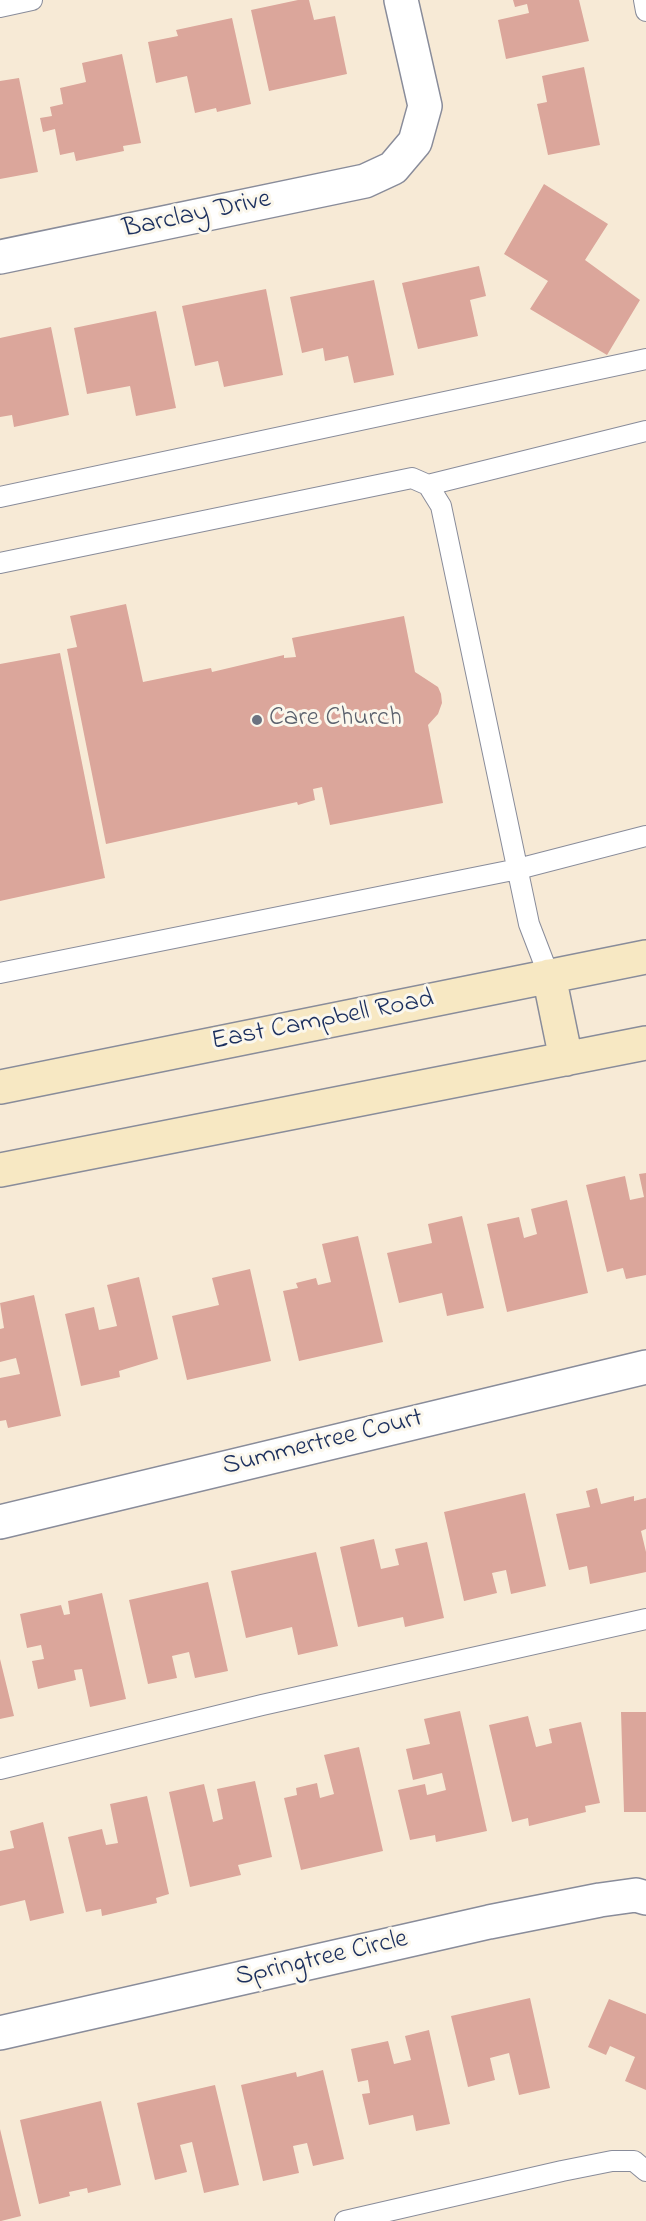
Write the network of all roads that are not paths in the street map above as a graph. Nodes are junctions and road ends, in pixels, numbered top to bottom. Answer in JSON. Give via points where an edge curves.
{"nodes":[{"id":1,"x":32,"y":0,"type":"edge"},
{"id":2,"x":401,"y":0,"type":"edge"},
{"id":3,"x":644,"y":0,"type":"edge"},
{"id":4,"x":0,"y":7,"type":"edge"},
{"id":5,"x":646,"y":11,"type":"edge"},
{"id":6,"x":0,"y":257,"type":"edge"},
{"id":7,"x":646,"y":359,"type":"edge"},
{"id":8,"x":646,"y":431,"type":"edge"},
{"id":9,"x":428,"y":485,"type":"junction"},
{"id":10,"x":0,"y":497,"type":"edge"},
{"id":11,"x":0,"y":563,"type":"edge"},
{"id":12,"x":646,"y":836,"type":"edge"},
{"id":13,"x":518,"y":869,"type":"junction"},
{"id":14,"x":646,"y":957,"type":"edge"},
{"id":15,"x":0,"y":973,"type":"edge"},
{"id":16,"x":549,"y":976,"type":"junction"},
{"id":17,"x":646,"y":1043,"type":"edge"},
{"id":18,"x":566,"y":1059,"type":"junction"},
{"id":19,"x":0,"y":1087,"type":"edge"},
{"id":20,"x":0,"y":1170,"type":"edge"},
{"id":21,"x":646,"y":1366,"type":"edge"},
{"id":22,"x":0,"y":1522,"type":"edge"},
{"id":23,"x":646,"y":1618,"type":"edge"},
{"id":24,"x":0,"y":1769,"type":"edge"},
{"id":25,"x":646,"y":1898,"type":"edge"},
{"id":26,"x":0,"y":2033,"type":"edge"},
{"id":27,"x":646,"y":2171,"type":"edge"},
{"id":28,"x":345,"y":2221,"type":"edge"}],
"edges":[{"from":1,"to":4,"type":"lane"},
{"from":2,"to":6,"type":"street","name":"Barclay Drive","via":[[424,106],[415,142],[393,168],[365,181]]},
{"from":3,"to":5,"type":"lane"},
{"from":7,"to":10,"type":"lane"},
{"from":8,"to":9,"type":"lane"},
{"from":9,"to":11,"type":"lane","via":[[412,478]]},
{"from":9,"to":13,"type":"lane","via":[[441,506]]},
{"from":12,"to":13,"type":"lane"},
{"from":13,"to":15,"type":"lane"},
{"from":13,"to":16,"type":"lane","via":[[530,924]]},
{"from":14,"to":16,"type":"main road","name":"East Campbell Road"},
{"from":16,"to":18,"type":"main road"},
{"from":16,"to":19,"type":"main road","name":"East Campbell Road"},
{"from":17,"to":18,"type":"main road"},
{"from":18,"to":20,"type":"main road"},
{"from":21,"to":22,"type":"street","name":"Summertree Court"},
{"from":23,"to":24,"type":"lane"},
{"from":25,"to":26,"type":"street","name":"Springtree Circle","via":[[636,1895],[600,1900],[489,1922]]},
{"from":27,"to":28,"type":"lane","via":[[634,2161],[612,2161]]}]}
